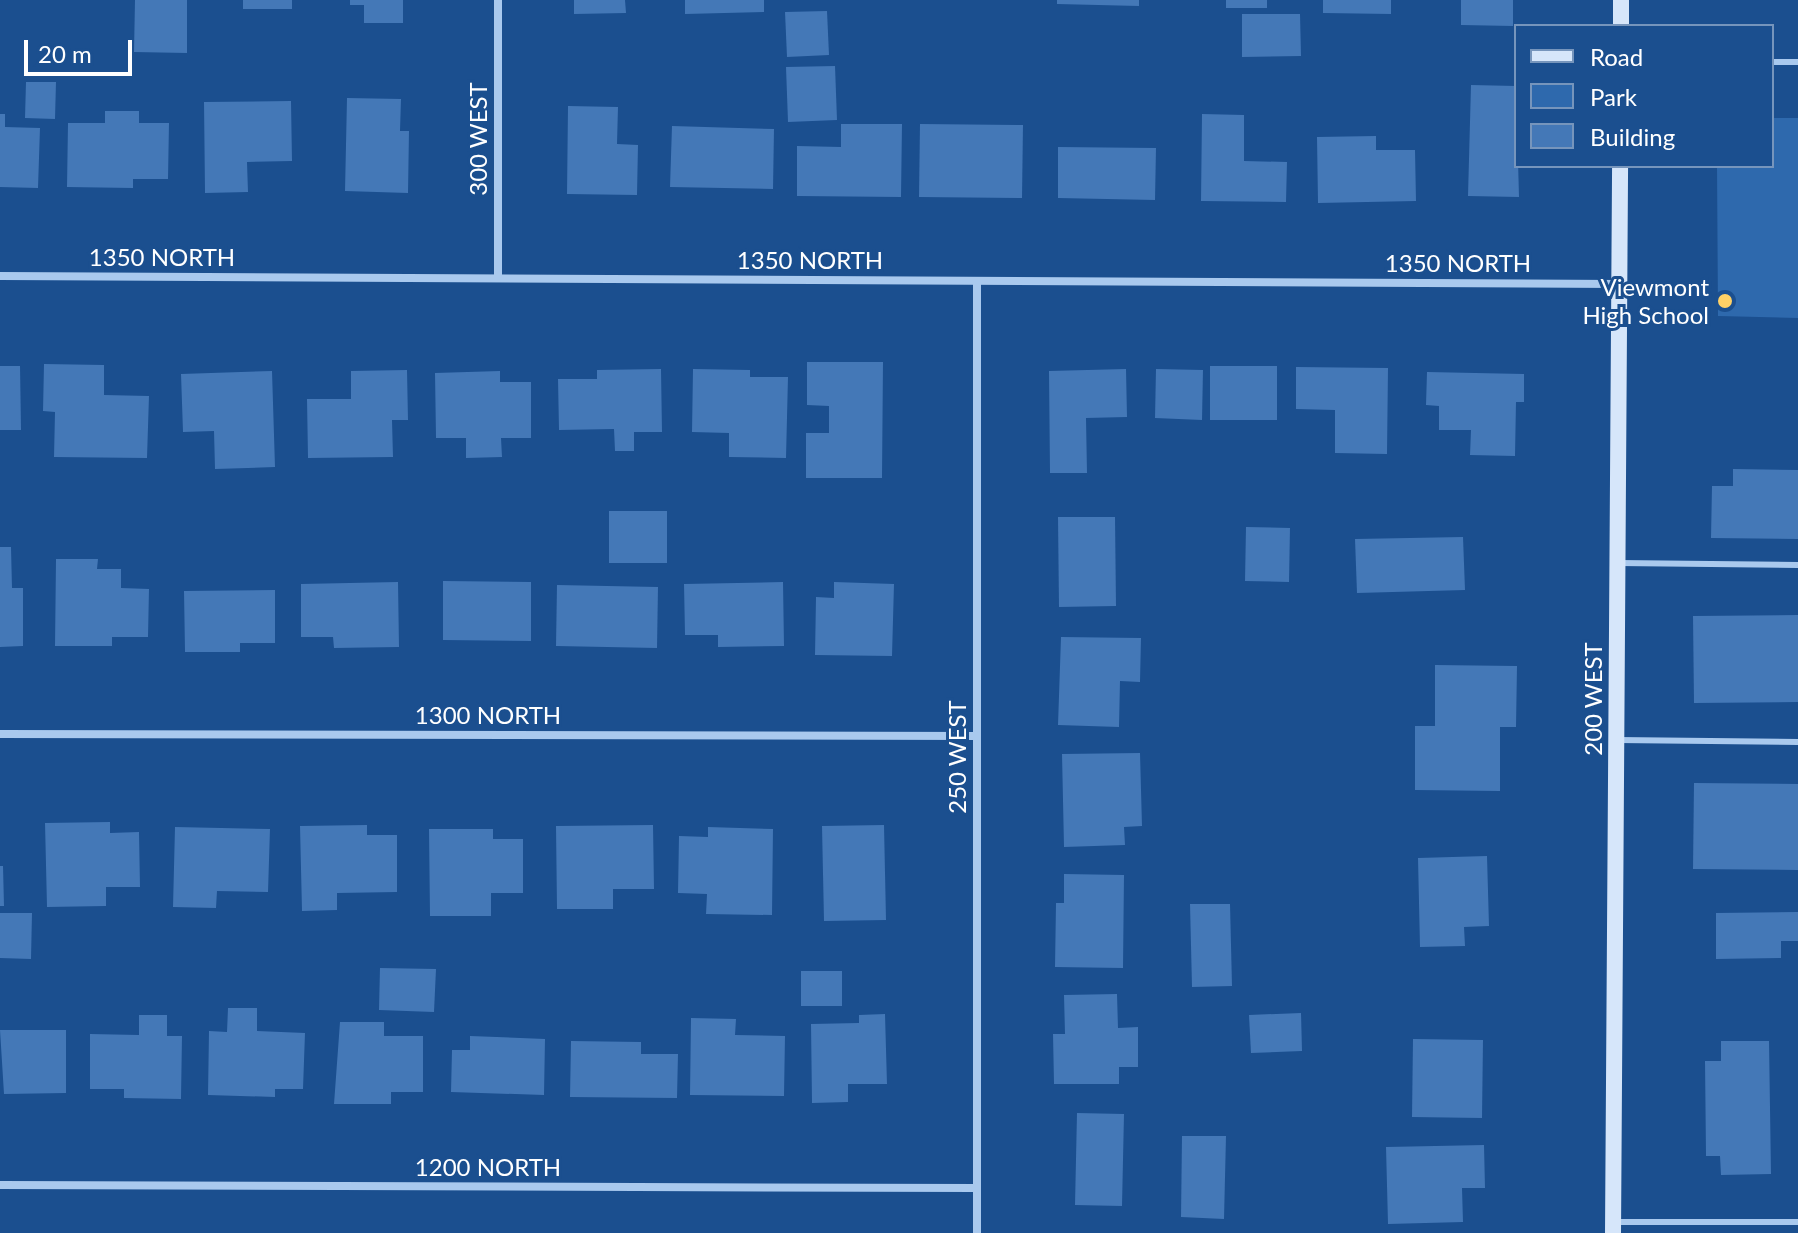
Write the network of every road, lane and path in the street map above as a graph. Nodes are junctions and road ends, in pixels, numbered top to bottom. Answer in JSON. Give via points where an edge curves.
{"nodes":[{"id":1,"x":498,"y":0,"type":"edge"},
{"id":2,"x":1621,"y":0,"type":"edge"},
{"id":3,"x":1621,"y":24,"type":"edge"},
{"id":4,"x":1774,"y":62,"type":"edge"},
{"id":5,"x":1798,"y":62,"type":"edge"},
{"id":6,"x":1620,"y":168,"type":"edge"},
{"id":7,"x":0,"y":276,"type":"edge"},
{"id":8,"x":498,"y":278,"type":"junction"},
{"id":9,"x":977,"y":281,"type":"junction"},
{"id":10,"x":1619,"y":284,"type":"junction"},
{"id":11,"x":1618,"y":563,"type":"junction"},
{"id":12,"x":1798,"y":565,"type":"edge"},
{"id":13,"x":0,"y":734,"type":"edge"},
{"id":14,"x":977,"y":736,"type":"junction"},
{"id":15,"x":1617,"y":740,"type":"junction"},
{"id":16,"x":1798,"y":742,"type":"edge"},
{"id":17,"x":0,"y":1185,"type":"edge"},
{"id":18,"x":977,"y":1188,"type":"junction"},
{"id":19,"x":1798,"y":1222,"type":"edge"},
{"id":20,"x":1614,"y":1228,"type":"edge"},
{"id":21,"x":977,"y":1233,"type":"edge"}],
"edges":[{"from":1,"to":8,"type":"street","name":"300 WEST"},
{"from":2,"to":3,"type":"main road"},
{"from":4,"to":5,"type":"lane"},
{"from":6,"to":10,"type":"main road","name":"200 WEST"},
{"from":7,"to":8,"type":"street","name":"1350 NORTH"},
{"from":8,"to":9,"type":"street","name":"1350 NORTH"},
{"from":9,"to":10,"type":"street","name":"1350 NORTH"},
{"from":9,"to":14,"type":"street","name":"250 WEST"},
{"from":10,"to":11,"type":"main road","name":"200 WEST"},
{"from":11,"to":12,"type":"lane"},
{"from":11,"to":15,"type":"main road","name":"200 WEST"},
{"from":13,"to":14,"type":"street","name":"1300 NORTH"},
{"from":14,"to":18,"type":"street","name":"250 WEST"},
{"from":15,"to":16,"type":"lane"},
{"from":15,"to":20,"type":"main road","name":"200 WEST"},
{"from":17,"to":18,"type":"street","name":"1200 NORTH"},
{"from":18,"to":21,"type":"street","name":"250 WEST"},
{"from":19,"to":20,"type":"lane"}]}
